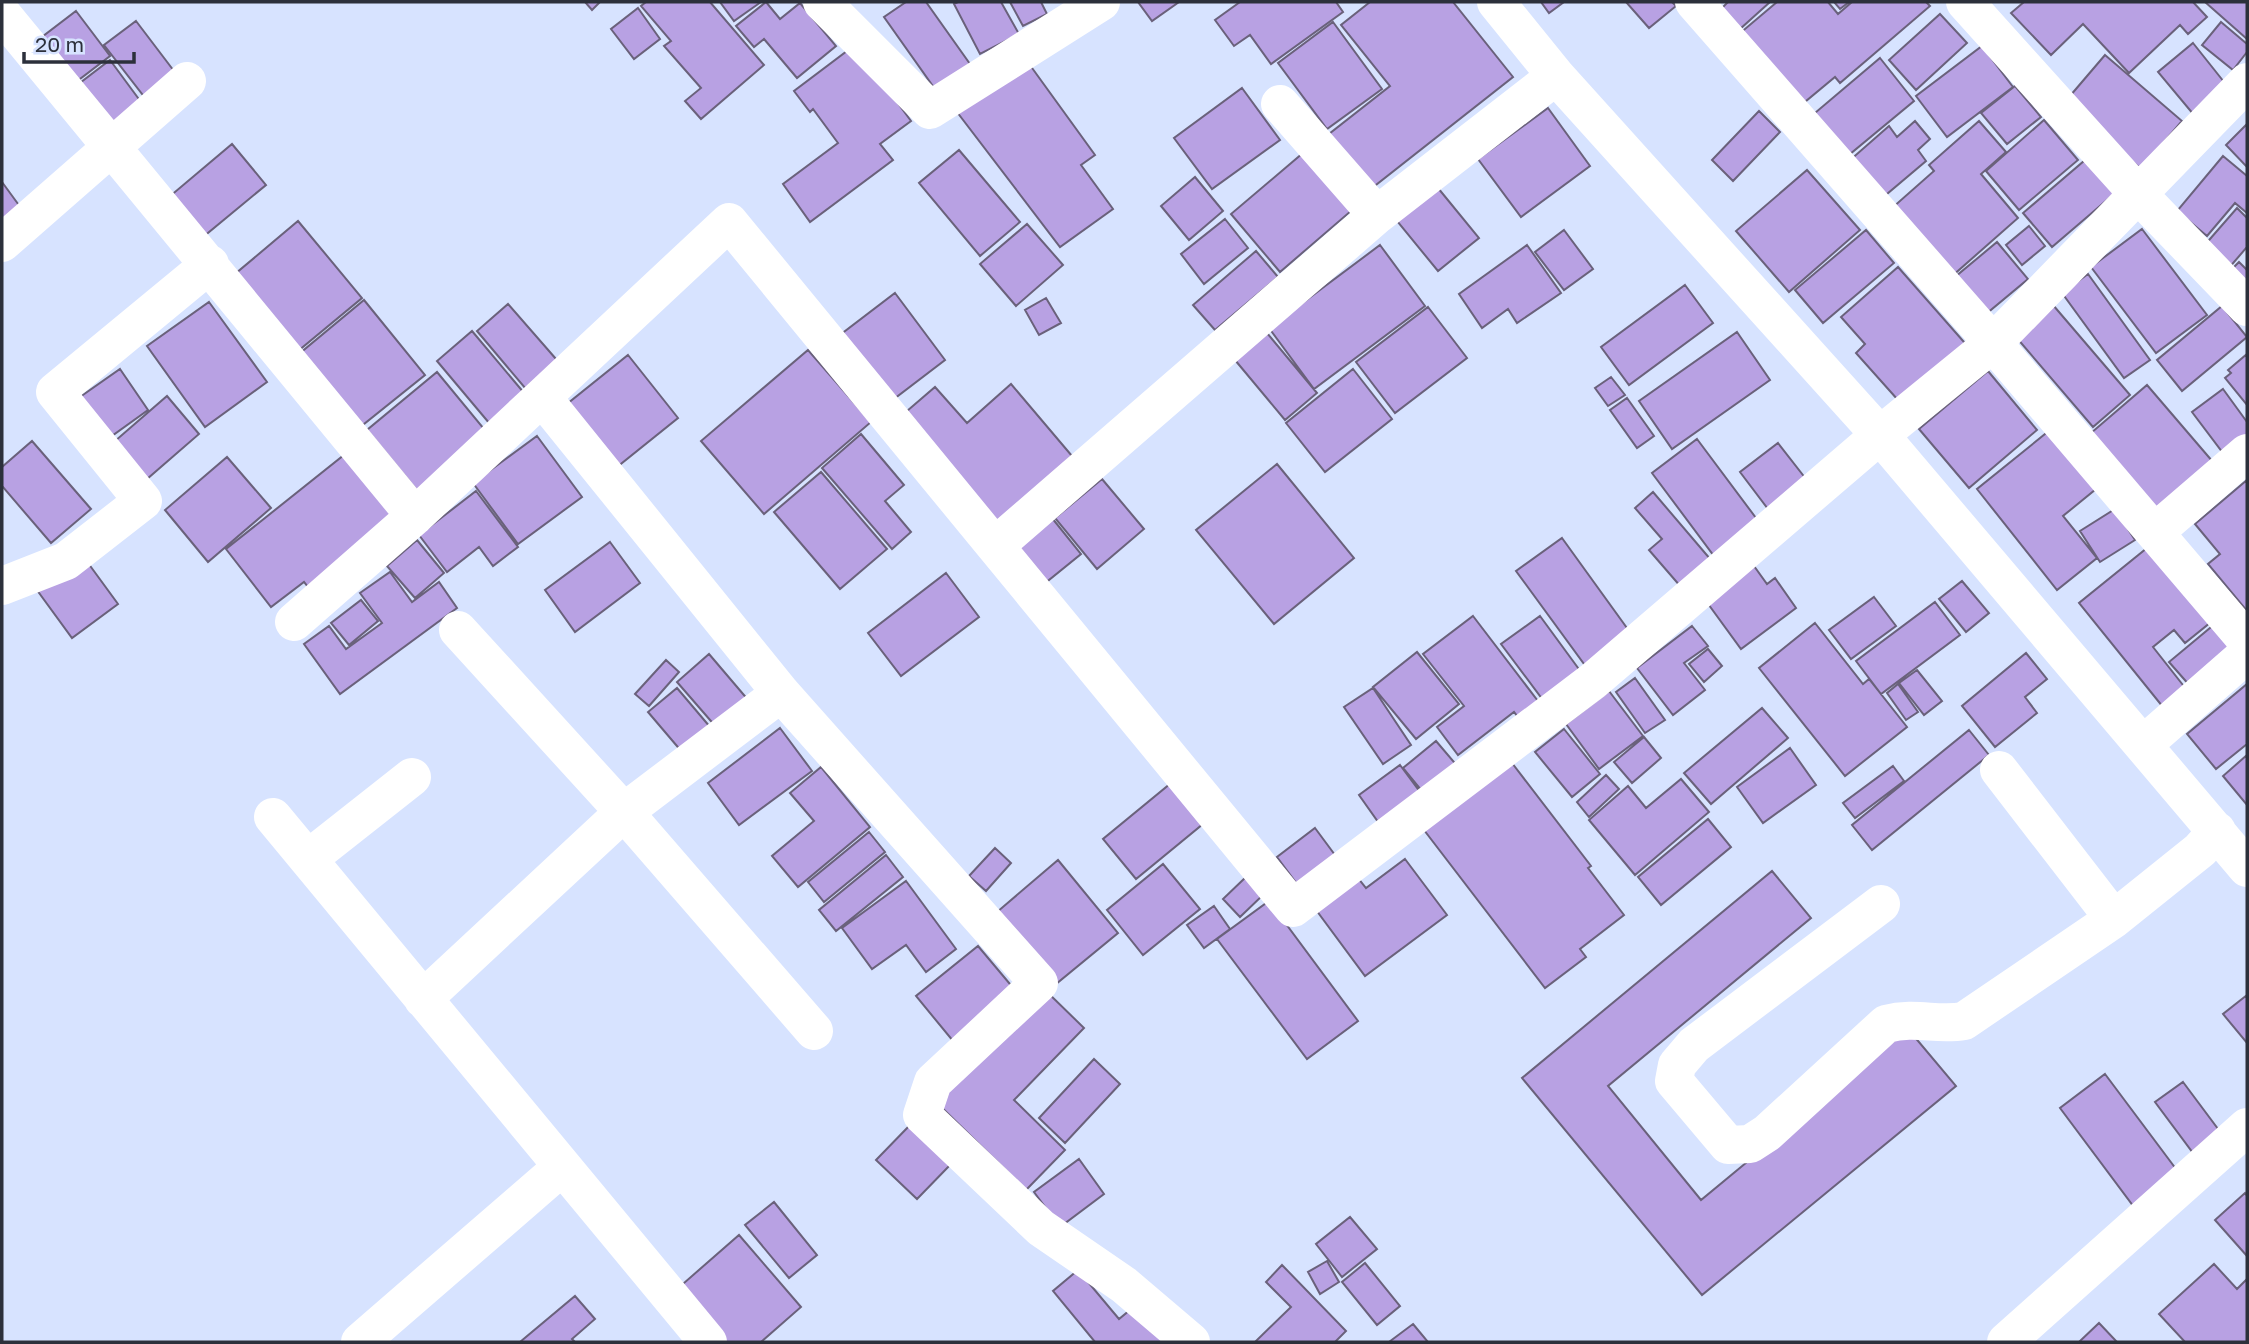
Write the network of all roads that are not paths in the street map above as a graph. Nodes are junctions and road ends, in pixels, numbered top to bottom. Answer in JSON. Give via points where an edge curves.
{"nodes":[{"id":1,"x":822,"y":2,"type":"edge"},
{"id":2,"x":1101,"y":2,"type":"edge"},
{"id":3,"x":1496,"y":2,"type":"edge"},
{"id":4,"x":1694,"y":2,"type":"edge"},
{"id":5,"x":1965,"y":2,"type":"edge"},
{"id":6,"x":2,"y":14,"type":"edge"},
{"id":7,"x":1556,"y":76,"type":"junction"},
{"id":8,"x":187,"y":81,"type":"dead end"},
{"id":9,"x":2247,"y":82,"type":"edge"},
{"id":10,"x":1280,"y":104,"type":"dead end"},
{"id":11,"x":113,"y":146,"type":"junction"},
{"id":12,"x":2139,"y":195,"type":"junction"},
{"id":13,"x":1377,"y":215,"type":"junction"},
{"id":14,"x":2,"y":243,"type":"edge"},
{"id":15,"x":210,"y":264,"type":"junction"},
{"id":16,"x":2247,"y":307,"type":"edge"},
{"id":17,"x":1993,"y":343,"type":"junction"},
{"id":18,"x":542,"y":397,"type":"junction"},
{"id":19,"x":1880,"y":435,"type":"junction"},
{"id":20,"x":2247,"y":453,"type":"edge"},
{"id":21,"x":415,"y":516,"type":"junction"},
{"id":22,"x":2155,"y":532,"type":"junction"},
{"id":23,"x":995,"y":547,"type":"junction"},
{"id":24,"x":2,"y":586,"type":"edge"},
{"id":25,"x":294,"y":622,"type":"dead end"},
{"id":26,"x":458,"y":630,"type":"dead end"},
{"id":27,"x":2247,"y":641,"type":"edge"},
{"id":28,"x":2247,"y":654,"type":"edge"},
{"id":29,"x":781,"y":693,"type":"junction"},
{"id":30,"x":2144,"y":744,"type":"junction"},
{"id":31,"x":1999,"y":770,"type":"dead end"},
{"id":32,"x":412,"y":777,"type":"dead end"},
{"id":33,"x":624,"y":812,"type":"junction"},
{"id":34,"x":273,"y":817,"type":"dead end"},
{"id":35,"x":2217,"y":831,"type":"junction"},
{"id":36,"x":307,"y":859,"type":"junction"},
{"id":37,"x":2247,"y":868,"type":"edge"},
{"id":38,"x":1881,"y":904,"type":"dead end"},
{"id":39,"x":2114,"y":919,"type":"junction"},
{"id":40,"x":423,"y":999,"type":"junction"},
{"id":41,"x":814,"y":1031,"type":"dead end"},
{"id":42,"x":2247,"y":1127,"type":"edge"},
{"id":43,"x":562,"y":1167,"type":"junction"},
{"id":44,"x":689,"y":1335,"type":"edge"},
{"id":45,"x":360,"y":1342,"type":"edge"},
{"id":46,"x":1191,"y":1342,"type":"edge"},
{"id":47,"x":2006,"y":1342,"type":"edge"}],
"edges":[{"from":1,"to":2,"type":"street","via":[[930,110]]},
{"from":3,"to":7,"type":"street"},
{"from":4,"to":17,"type":"street"},
{"from":5,"to":12,"type":"street"},
{"from":6,"to":11,"type":"street"},
{"from":7,"to":13,"type":"street"},
{"from":7,"to":19,"type":"street"},
{"from":8,"to":11,"type":"street"},
{"from":9,"to":12,"type":"street"},
{"from":10,"to":13,"type":"street"},
{"from":11,"to":14,"type":"street"},
{"from":11,"to":15,"type":"street"},
{"from":12,"to":16,"type":"street"},
{"from":12,"to":17,"type":"street"},
{"from":13,"to":23,"type":"street"},
{"from":15,"to":21,"type":"street"},
{"from":15,"to":24,"type":"street","via":[[55,392],[143,501],[66,561]]},
{"from":17,"to":19,"type":"street"},
{"from":17,"to":22,"type":"street"},
{"from":18,"to":21,"type":"street"},
{"from":18,"to":23,"type":"street","via":[[729,222]]},
{"from":18,"to":29,"type":"street"},
{"from":19,"to":23,"type":"street","via":[[1594,681],[1293,908]]},
{"from":19,"to":30,"type":"street"},
{"from":20,"to":22,"type":"street"},
{"from":21,"to":25,"type":"street"},
{"from":22,"to":27,"type":"street"},
{"from":26,"to":33,"type":"street"},
{"from":28,"to":30,"type":"street"},
{"from":29,"to":33,"type":"street"},
{"from":29,"to":46,"type":"street","via":[[1039,983],[933,1082],[922,1115],[1041,1228],[1124,1285]]},
{"from":30,"to":35,"type":"street"},
{"from":31,"to":39,"type":"street"},
{"from":32,"to":36,"type":"street"},
{"from":33,"to":40,"type":"street"},
{"from":33,"to":41,"type":"street"},
{"from":34,"to":36,"type":"street"},
{"from":35,"to":37,"type":"street"},
{"from":35,"to":39,"type":"street"},
{"from":36,"to":40,"type":"street"},
{"from":38,"to":39,"type":"street","via":[[1695,1045],[1677,1065],[1674,1081],[1728,1145],[1750,1144],[1767,1133],[1886,1024],[1923,1018],[1947,1024],[1964,1021]]},
{"from":40,"to":43,"type":"street"},
{"from":42,"to":47,"type":"street"},
{"from":43,"to":44,"type":"street"},
{"from":43,"to":45,"type":"street"}]}
